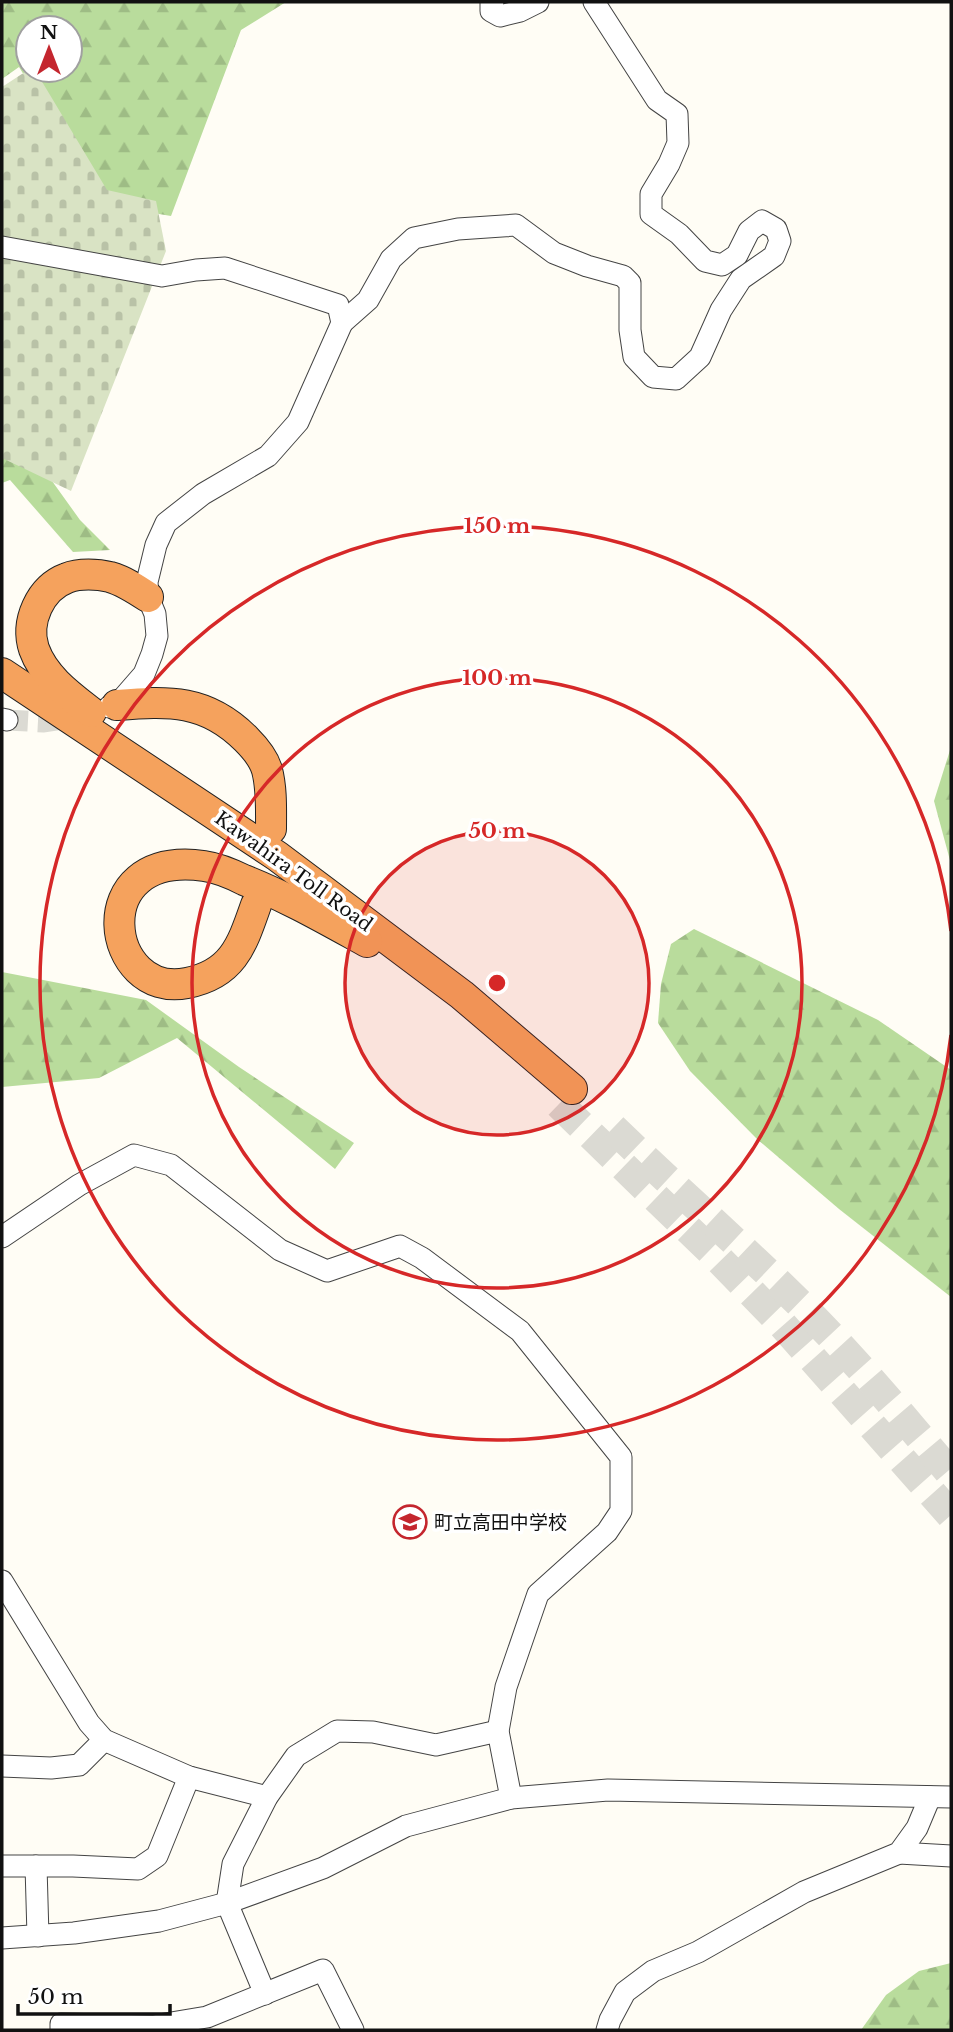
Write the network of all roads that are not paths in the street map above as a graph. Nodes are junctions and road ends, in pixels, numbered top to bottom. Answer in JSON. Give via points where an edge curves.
{"nodes":[{"id":1,"x":493,"y":2,"type":"edge"},
{"id":2,"x":538,"y":2,"type":"edge"},
{"id":3,"x":594,"y":2,"type":"edge"},
{"id":4,"x":2,"y":247,"type":"edge"},
{"id":5,"x":342,"y":323,"type":"junction"},
{"id":6,"x":148,"y":597,"type":"junction"},
{"id":7,"x":2,"y":673,"type":"edge"},
{"id":8,"x":2,"y":687,"type":"edge"},
{"id":9,"x":110,"y":707,"type":"joint"},
{"id":10,"x":274,"y":842,"type":"junction"},
{"id":11,"x":256,"y":905,"type":"dead end"},
{"id":12,"x":367,"y":942,"type":"junction"},
{"id":13,"x":2,"y":1237,"type":"edge"},
{"id":14,"x":6,"y":1597,"type":"edge"},
{"id":15,"x":498,"y":1731,"type":"junction"},
{"id":16,"x":104,"y":1740,"type":"junction"},
{"id":17,"x":2,"y":1766,"type":"edge"},
{"id":18,"x":189,"y":1777,"type":"junction"},
{"id":19,"x":267,"y":1797,"type":"junction"},
{"id":20,"x":941,"y":1797,"type":"edge"},
{"id":21,"x":511,"y":1798,"type":"junction"},
{"id":22,"x":899,"y":1853,"type":"junction"},
{"id":23,"x":951,"y":1856,"type":"edge"},
{"id":24,"x":2,"y":1866,"type":"edge"},
{"id":25,"x":36,"y":1866,"type":"junction"},
{"id":26,"x":227,"y":1903,"type":"junction"},
{"id":27,"x":38,"y":1936,"type":"junction"},
{"id":28,"x":2,"y":1938,"type":"edge"},
{"id":29,"x":265,"y":1994,"type":"junction"},
{"id":30,"x":61,"y":2030,"type":"edge"},
{"id":31,"x":352,"y":2030,"type":"edge"},
{"id":32,"x":607,"y":2030,"type":"edge"}],
"edges":[{"from":1,"to":2,"type":"street","via":[[491,11],[500,16]]},
{"from":3,"to":5,"type":"street","via":[[657,100],[677,114],[678,143],[651,194],[651,214],[705,261],[722,265],[737,255],[749,231],[762,221],[776,229],[780,241],[774,256],[740,279],[700,357],[676,379],[653,377],[634,358],[630,283],[623,276],[554,253],[516,225],[458,229],[414,239],[391,259],[368,300]]},
{"from":4,"to":5,"type":"street","via":[[162,276],[225,268],[338,305]]},
{"from":5,"to":6,"type":"street","via":[[291,430],[268,456],[203,494],[166,523],[147,582]]},
{"from":6,"to":9,"type":"street","via":[[157,636],[152,654],[144,674]]},
{"from":6,"to":10,"type":"highway","via":[[109,577],[67,578],[50,589],[37,606],[32,626],[34,648],[46,671],[70,696]]},
{"from":7,"to":10,"type":"highway","name":"Kawahira Toll Road"},
{"from":8,"to":12,"type":"highway","name":"Kawahira Toll Road","via":[[190,813]]},
{"from":9,"to":10,"type":"highway","via":[[162,702],[194,706],[234,727],[267,768]]},
{"from":10,"to":12,"type":"highway","name":"Kawahira Toll Road","via":[[462,995],[566,1096]]},
{"from":11,"to":12,"type":"highway","via":[[234,958],[218,972],[177,985],[140,972],[118,930],[120,907],[130,887],[148,873],[176,865],[205,866],[270,890]]},
{"from":13,"to":15,"type":"street","via":[[79,1185],[134,1155],[172,1165],[280,1250],[327,1271],[400,1246],[520,1332],[621,1457],[621,1511],[607,1532],[538,1594],[506,1687]]},
{"from":14,"to":16,"type":"street"},
{"from":15,"to":19,"type":"street","via":[[436,1745],[373,1732],[337,1731],[296,1756]]},
{"from":15,"to":21,"type":"street"},
{"from":16,"to":17,"type":"street","via":[[79,1765]]},
{"from":16,"to":18,"type":"street"},
{"from":18,"to":19,"type":"street"},
{"from":18,"to":25,"type":"street","via":[[157,1856],[138,1869]]},
{"from":19,"to":26,"type":"street","via":[[233,1864]]},
{"from":20,"to":21,"type":"street","via":[[608,1790]]},
{"from":20,"to":22,"type":"street"},
{"from":21,"to":26,"type":"street","via":[[406,1826],[323,1868]]},
{"from":22,"to":23,"type":"street"},
{"from":22,"to":32,"type":"street","via":[[804,1892],[698,1952],[653,1971],[625,1992]]},
{"from":24,"to":25,"type":"street"},
{"from":25,"to":27,"type":"street"},
{"from":26,"to":27,"type":"street","via":[[159,1921]]},
{"from":26,"to":29,"type":"street"},
{"from":27,"to":28,"type":"street"},
{"from":29,"to":30,"type":"street","via":[[207,2017],[153,2026],[61,2024]]},
{"from":29,"to":31,"type":"street","via":[[323,1970]]}]}
